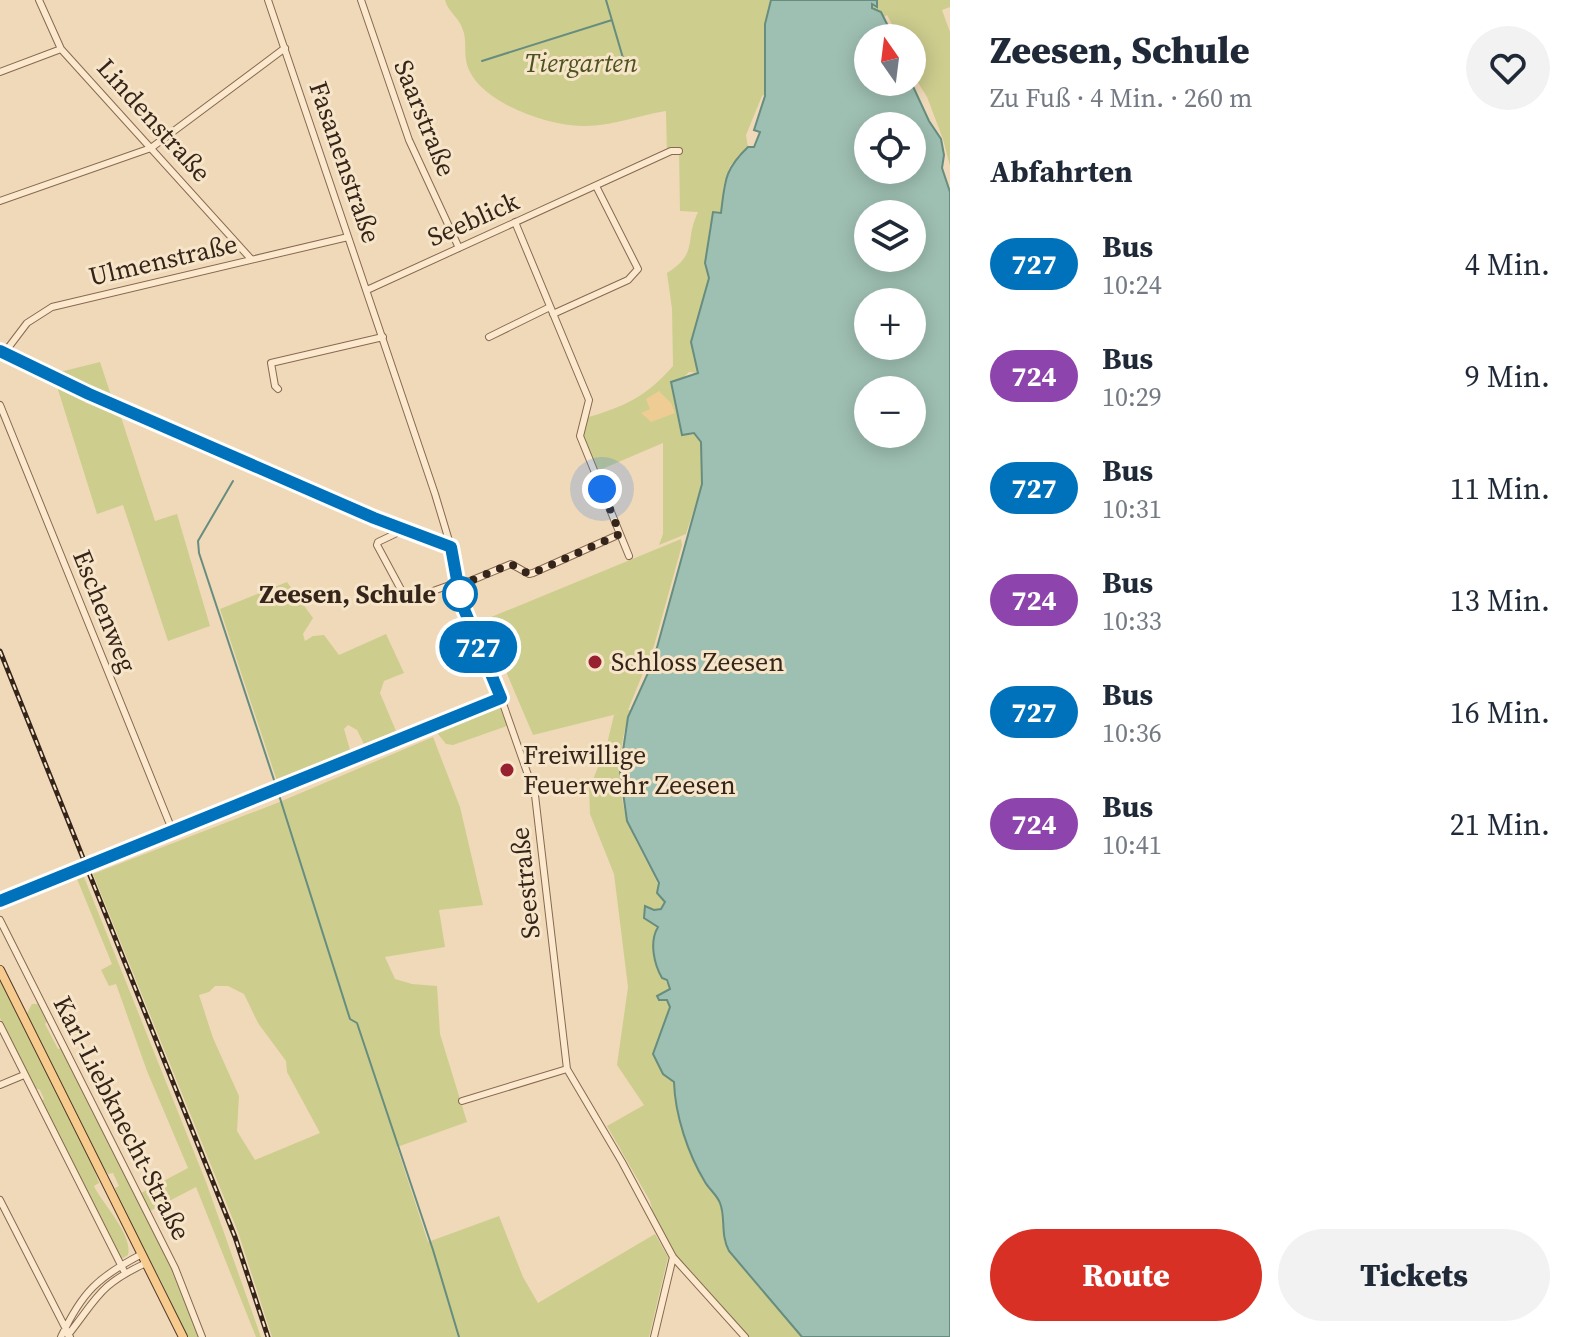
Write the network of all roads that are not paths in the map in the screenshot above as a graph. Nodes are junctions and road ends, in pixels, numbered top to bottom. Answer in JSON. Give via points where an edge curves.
{"nodes":[{"id":1,"x":39,"y":0,"type":"edge"},
{"id":2,"x":268,"y":0,"type":"edge"},
{"id":3,"x":361,"y":0,"type":"edge"},
{"id":4,"x":285,"y":48,"type":"junction"},
{"id":5,"x":61,"y":49,"type":"junction"},
{"id":6,"x":0,"y":72,"type":"edge"},
{"id":7,"x":151,"y":148,"type":"junction"},
{"id":8,"x":679,"y":151,"type":"dead end"},
{"id":9,"x":596,"y":186,"type":"junction"},
{"id":10,"x":0,"y":201,"type":"edge"},
{"id":11,"x":515,"y":222,"type":"junction"},
{"id":12,"x":348,"y":237,"type":"junction"},
{"id":13,"x":459,"y":248,"type":"junction"},
{"id":14,"x":251,"y":259,"type":"junction"},
{"id":15,"x":367,"y":290,"type":"junction"},
{"id":16,"x":552,"y":311,"type":"junction"},
{"id":17,"x":383,"y":337,"type":"junction"},
{"id":18,"x":489,"y":337,"type":"dead end"},
{"id":19,"x":2,"y":352,"type":"edge"},
{"id":20,"x":278,"y":389,"type":"dead end"},
{"id":21,"x":0,"y":405,"type":"edge"},
{"id":22,"x":403,"y":531,"type":"junction"},
{"id":23,"x":620,"y":534,"type":"junction"},
{"id":24,"x":451,"y":547,"type":"junction"},
{"id":25,"x":629,"y":556,"type":"dead end"},
{"id":26,"x":458,"y":584,"type":"junction"},
{"id":27,"x":501,"y":698,"type":"junction"},
{"id":28,"x":173,"y":832,"type":"junction"},
{"id":29,"x":0,"y":901,"type":"edge"},
{"id":30,"x":0,"y":920,"type":"edge"},
{"id":31,"x":0,"y":970,"type":"edge"},
{"id":32,"x":0,"y":1025,"type":"edge"},
{"id":33,"x":567,"y":1069,"type":"junction"},
{"id":34,"x":24,"y":1075,"type":"junction"},
{"id":35,"x":0,"y":1085,"type":"edge"},
{"id":36,"x":462,"y":1101,"type":"dead end"},
{"id":37,"x":0,"y":1200,"type":"edge"},
{"id":38,"x":673,"y":1257,"type":"junction"},
{"id":39,"x":144,"y":1259,"type":"junction"},
{"id":40,"x":120,"y":1266,"type":"junction"},
{"id":41,"x":125,"y":1273,"type":"junction"},
{"id":42,"x":66,"y":1335,"type":"edge"},
{"id":43,"x":183,"y":1337,"type":"edge"},
{"id":44,"x":202,"y":1337,"type":"edge"},
{"id":45,"x":654,"y":1337,"type":"edge"},
{"id":46,"x":745,"y":1337,"type":"edge"}],
"edges":[{"from":1,"to":5,"type":"street","name":"Lindenstraße"},
{"from":2,"to":4,"type":"street","name":"Fasanenstraße"},
{"from":3,"to":13,"type":"street","name":"Saarstraße","via":[[409,140]]},
{"from":4,"to":7,"type":"street"},
{"from":4,"to":12,"type":"street","name":"Fasanenstraße"},
{"from":5,"to":6,"type":"street"},
{"from":5,"to":7,"type":"street","name":"Lindenstraße"},
{"from":7,"to":10,"type":"street"},
{"from":7,"to":14,"type":"street","name":"Lindenstraße"},
{"from":8,"to":9,"type":"street","name":"Seeblick"},
{"from":9,"to":11,"type":"street","name":"Seeblick"},
{"from":9,"to":16,"type":"street","via":[[638,269],[628,280]]},
{"from":11,"to":13,"type":"street","name":"Seeblick"},
{"from":11,"to":16,"type":"street"},
{"from":12,"to":14,"type":"street","name":"Ulmenstraße"},
{"from":12,"to":15,"type":"street","name":"Fasanenstraße"},
{"from":13,"to":15,"type":"street","name":"Seeblick"},
{"from":14,"to":19,"type":"street","name":"Ulmenstraße","via":[[52,307],[27,323]]},
{"from":15,"to":17,"type":"street","name":"Fasanenstraße"},
{"from":16,"to":18,"type":"street"},
{"from":16,"to":23,"type":"street","via":[[589,400],[580,436]]},
{"from":17,"to":20,"type":"street","via":[[271,363]]},
{"from":17,"to":24,"type":"street","name":"Fasanenstraße"},
{"from":19,"to":22,"type":"street"},
{"from":21,"to":28,"type":"street","name":"Eschenweg"},
{"from":22,"to":24,"type":"street"},
{"from":22,"to":26,"type":"street","via":[[377,545],[405,597]]},
{"from":23,"to":25,"type":"street"},
{"from":23,"to":26,"type":"street","via":[[533,573],[511,564]]},
{"from":24,"to":26,"type":"street","name":"Fasanenstraße"},
{"from":26,"to":27,"type":"street","name":"Seestraße"},
{"from":27,"to":28,"type":"street"},
{"from":27,"to":33,"type":"street","name":"Seestraße","via":[[535,795]]},
{"from":28,"to":29,"type":"street"},
{"from":30,"to":44,"type":"street","name":"Karl-Liebknecht-Straße","via":[[175,1268]]},
{"from":31,"to":39,"type":"main road","name":"Karl-Liebknecht-Straße"},
{"from":32,"to":34,"type":"street"},
{"from":33,"to":36,"type":"street"},
{"from":33,"to":38,"type":"street","name":"Seestraße"},
{"from":34,"to":35,"type":"street"},
{"from":34,"to":40,"type":"street"},
{"from":37,"to":42,"type":"street"},
{"from":38,"to":45,"type":"street"},
{"from":38,"to":46,"type":"street","name":"Seestraße"},
{"from":39,"to":40,"type":"street"},
{"from":39,"to":41,"type":"street"},
{"from":39,"to":43,"type":"main road","name":"Karl-Liebknecht-Straße"},
{"from":40,"to":41,"type":"street"},
{"from":40,"to":42,"type":"street","via":[[93,1285]]},
{"from":41,"to":42,"type":"street","via":[[97,1294]]}]}
